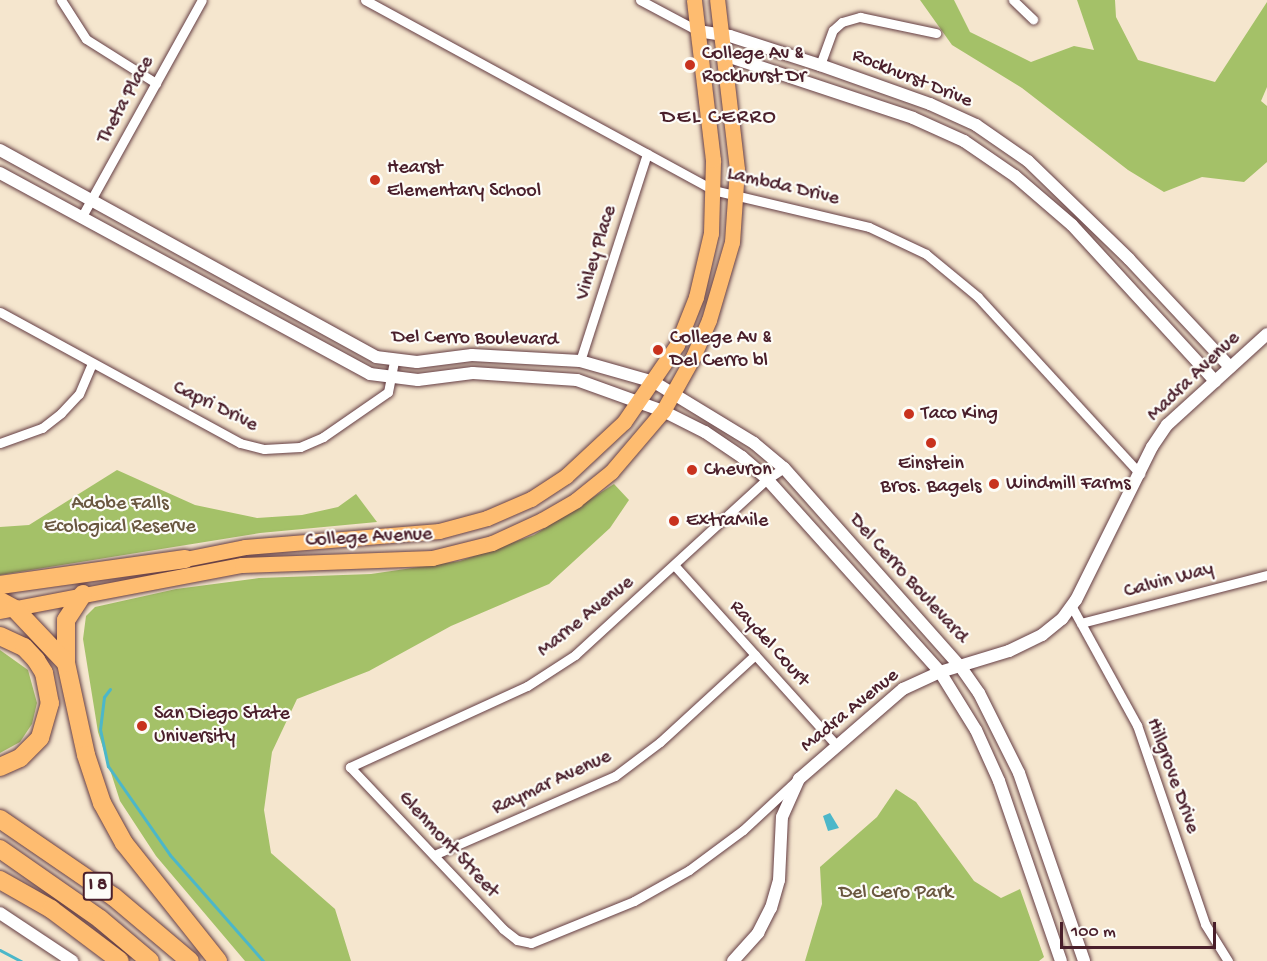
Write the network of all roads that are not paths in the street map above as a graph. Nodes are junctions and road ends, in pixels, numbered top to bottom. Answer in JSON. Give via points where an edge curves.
{"nodes":[{"id":1,"x":61,"y":0,"type":"edge"},
{"id":2,"x":202,"y":0,"type":"edge"},
{"id":3,"x":365,"y":0,"type":"edge"},
{"id":4,"x":640,"y":0,"type":"edge"},
{"id":5,"x":694,"y":0,"type":"edge"},
{"id":6,"x":717,"y":0,"type":"edge"},
{"id":7,"x":1013,"y":0,"type":"edge"},
{"id":8,"x":1033,"y":19,"type":"dead end"},
{"id":9,"x":698,"y":31,"type":"junction"},
{"id":10,"x":936,"y":33,"type":"dead end"},
{"id":11,"x":720,"y":34,"type":"junction"},
{"id":12,"x":723,"y":55,"type":"junction"},
{"id":13,"x":820,"y":65,"type":"junction"},
{"id":14,"x":156,"y":83,"type":"junction"},
{"id":15,"x":0,"y":150,"type":"edge"},
{"id":16,"x":647,"y":154,"type":"junction"},
{"id":17,"x":0,"y":173,"type":"edge"},
{"id":18,"x":713,"y":190,"type":"junction"},
{"id":19,"x":735,"y":197,"type":"junction"},
{"id":20,"x":90,"y":202,"type":"junction"},
{"id":21,"x":81,"y":218,"type":"junction"},
{"id":22,"x":0,"y":312,"type":"edge"},
{"id":23,"x":1267,"y":334,"type":"edge"},
{"id":24,"x":394,"y":360,"type":"junction"},
{"id":25,"x":580,"y":361,"type":"junction"},
{"id":26,"x":92,"y":364,"type":"junction"},
{"id":27,"x":1230,"y":367,"type":"junction"},
{"id":28,"x":392,"y":379,"type":"junction"},
{"id":29,"x":1215,"y":381,"type":"junction"},
{"id":30,"x":654,"y":382,"type":"junction"},
{"id":31,"x":675,"y":392,"type":"junction"},
{"id":32,"x":641,"y":401,"type":"junction"},
{"id":33,"x":663,"y":411,"type":"junction"},
{"id":34,"x":0,"y":443,"type":"edge"},
{"id":35,"x":784,"y":468,"type":"junction"},
{"id":36,"x":1140,"y":474,"type":"junction"},
{"id":37,"x":767,"y":479,"type":"junction"},
{"id":38,"x":185,"y":559,"type":"junction"},
{"id":39,"x":675,"y":566,"type":"junction"},
{"id":40,"x":1267,"y":575,"type":"edge"},
{"id":41,"x":0,"y":585,"type":"edge"},
{"id":42,"x":83,"y":594,"type":"junction"},
{"id":43,"x":0,"y":595,"type":"edge"},
{"id":44,"x":5,"y":607,"type":"edge"},
{"id":45,"x":1072,"y":607,"type":"junction"},
{"id":46,"x":1081,"y":624,"type":"junction"},
{"id":47,"x":0,"y":636,"type":"edge"},
{"id":48,"x":755,"y":655,"type":"junction"},
{"id":49,"x":66,"y":663,"type":"junction"},
{"id":50,"x":960,"y":666,"type":"junction"},
{"id":51,"x":940,"y":672,"type":"junction"},
{"id":52,"x":836,"y":745,"type":"junction"},
{"id":53,"x":0,"y":767,"type":"edge"},
{"id":54,"x":350,"y":767,"type":"joint"},
{"id":55,"x":799,"y":778,"type":"junction"},
{"id":56,"x":0,"y":819,"type":"edge"},
{"id":57,"x":0,"y":849,"type":"edge"},
{"id":58,"x":434,"y":855,"type":"junction"},
{"id":59,"x":0,"y":880,"type":"edge"},
{"id":60,"x":0,"y":913,"type":"edge"},
{"id":61,"x":524,"y":942,"type":"joint"},
{"id":62,"x":72,"y":961,"type":"edge"},
{"id":63,"x":120,"y":961,"type":"edge"},
{"id":64,"x":150,"y":961,"type":"edge"},
{"id":65,"x":190,"y":961,"type":"edge"},
{"id":66,"x":218,"y":961,"type":"edge"},
{"id":67,"x":733,"y":961,"type":"edge"},
{"id":68,"x":1060,"y":961,"type":"edge"},
{"id":69,"x":1084,"y":961,"type":"edge"},
{"id":70,"x":1228,"y":961,"type":"edge"}],
"edges":[{"from":1,"to":14,"type":"street","via":[[86,39]]},
{"from":2,"to":14,"type":"street","name":"Theta Place"},
{"from":3,"to":16,"type":"street","name":"Lambda Drive"},
{"from":4,"to":9,"type":"street","name":"Rockhurst Drive"},
{"from":5,"to":9,"type":"main road","name":"College Avenue"},
{"from":6,"to":11,"type":"main road","name":"College Avenue"},
{"from":7,"to":8,"type":"street"},
{"from":9,"to":11,"type":"street","name":"Rockhurst Drive"},
{"from":9,"to":18,"type":"main road","name":"College Avenue"},
{"from":10,"to":13,"type":"street","via":[[860,17],[842,22],[832,30]]},
{"from":11,"to":12,"type":"main road","name":"College Avenue"},
{"from":11,"to":13,"type":"street","name":"Rockhurst Drive"},
{"from":12,"to":19,"type":"main road","name":"College Avenue","via":[[737,169]]},
{"from":12,"to":29,"type":"street","name":"Rockhurst Drive","via":[[913,118],[964,141],[1015,176],[1072,225]]},
{"from":13,"to":27,"type":"street","name":"Rockhurst Drive","via":[[930,104],[976,126],[1028,161],[1129,259]]},
{"from":14,"to":20,"type":"street","name":"Theta Place"},
{"from":15,"to":20,"type":"street","name":"Del Cerro Boulevard"},
{"from":16,"to":18,"type":"street","name":"Lambda Drive"},
{"from":16,"to":25,"type":"street","name":"Vinley Place"},
{"from":17,"to":21,"type":"street","name":"Del Cerro Boulevard"},
{"from":18,"to":19,"type":"street","name":"Lambda Drive"},
{"from":18,"to":30,"type":"main road","name":"College Avenue","via":[[711,233],[696,297],[677,345]]},
{"from":19,"to":31,"type":"main road","name":"College Avenue","via":[[732,242],[716,298],[703,336]]},
{"from":19,"to":36,"type":"street","name":"Lambda Drive","via":[[817,212],[869,227],[926,254],[978,297]]},
{"from":20,"to":21,"type":"street","name":"Theta Place"},
{"from":20,"to":24,"type":"street","name":"Del Cerro Boulevard","via":[[361,350]]},
{"from":21,"to":28,"type":"street","name":"Del Cerro Boulevard","via":[[352,367]]},
{"from":22,"to":26,"type":"street","name":"Capri Drive"},
{"from":23,"to":27,"type":"street","name":"Madra Avenue"},
{"from":24,"to":25,"type":"street","name":"Del Cerro Boulevard","via":[[417,362],[472,354]]},
{"from":24,"to":28,"type":"street"},
{"from":25,"to":30,"type":"street","name":"Del Cerro Boulevard"},
{"from":26,"to":28,"type":"street","name":"Capri Drive","via":[[240,444],[264,449],[300,447],[323,437],[388,392]]},
{"from":26,"to":34,"type":"street","via":[[79,394],[61,413],[42,428]]},
{"from":27,"to":29,"type":"street","name":"Madra Avenue"},
{"from":28,"to":32,"type":"street","name":"Del Cerro Boulevard","via":[[473,373],[537,375],[577,380]]},
{"from":29,"to":36,"type":"street","name":"Madra Avenue","via":[[1167,425]]},
{"from":30,"to":31,"type":"street","name":"Del Cerro Boulevard"},
{"from":30,"to":32,"type":"main road","name":"College Avenue"},
{"from":31,"to":33,"type":"main road","name":"College Avenue"},
{"from":31,"to":35,"type":"street","name":"Del Cerro Boulevard","via":[[754,443]]},
{"from":32,"to":33,"type":"street","name":"Del Cerro Boulevard"},
{"from":32,"to":38,"type":"main road","name":"College Avenue","via":[[597,450],[566,476],[531,499],[487,518],[439,531],[245,547]]},
{"from":33,"to":37,"type":"street","name":"Del Cerro Boulevard","via":[[705,432]]},
{"from":33,"to":42,"type":"main road","name":"College Avenue","via":[[633,449],[576,500],[492,543],[421,559],[242,565]]},
{"from":35,"to":37,"type":"street","name":"Marne Avenue"},
{"from":35,"to":50,"type":"street","name":"Del Cerro Boulevard"},
{"from":36,"to":45,"type":"street","name":"Madra Avenue"},
{"from":37,"to":39,"type":"street","name":"Marne Avenue"},
{"from":37,"to":51,"type":"street","name":"Del Cerro Boulevard"},
{"from":38,"to":41,"type":"highway"},
{"from":38,"to":43,"type":"main road","name":"College Avenue"},
{"from":39,"to":48,"type":"street","name":"Raydel Court"},
{"from":39,"to":54,"type":"street","name":"Marne Avenue","via":[[575,655],[527,686]]},
{"from":40,"to":46,"type":"street","name":"Calvin Way"},
{"from":42,"to":44,"type":"main road","name":"College Avenue"},
{"from":42,"to":49,"type":"highway","via":[[66,620]]},
{"from":44,"to":49,"type":"highway"},
{"from":45,"to":46,"type":"street","name":"Hillgrove Drive"},
{"from":45,"to":50,"type":"street","name":"Madra Avenue","via":[[1042,635],[1010,651]]},
{"from":46,"to":70,"type":"street","name":"Hillgrove Drive","via":[[1137,725],[1205,924]]},
{"from":47,"to":53,"type":"highway","via":[[24,647],[36,660],[44,673],[50,703],[40,738],[20,758]]},
{"from":48,"to":52,"type":"street","name":"Raydel Court"},
{"from":48,"to":58,"type":"street","name":"Raymar Avenue","via":[[660,742],[615,776]]},
{"from":49,"to":66,"type":"highway","via":[[86,755],[102,803],[124,843]]},
{"from":50,"to":51,"type":"street","name":"Madra Avenue"},
{"from":50,"to":69,"type":"street","name":"Del Cerro Boulevard","via":[[995,721],[1019,773]]},
{"from":51,"to":52,"type":"street","name":"Madra Avenue","via":[[903,689]]},
{"from":51,"to":68,"type":"street","name":"Del Cerro Boulevard","via":[[976,730],[999,781]]},
{"from":52,"to":55,"type":"street","name":"Madra Avenue"},
{"from":54,"to":58,"type":"street","name":"Glenmont Street"},
{"from":55,"to":61,"type":"street","name":"Madra Avenue","via":[[743,830],[663,885],[544,940]]},
{"from":55,"to":67,"type":"street","via":[[782,817],[779,880],[771,908],[758,933]]},
{"from":56,"to":65,"type":"highway","number":"I 8","via":[[114,897]]},
{"from":57,"to":64,"type":"highway","number":"I 8","via":[[100,919]]},
{"from":58,"to":61,"type":"street","name":"Glenmont Street","via":[[502,930]]},
{"from":59,"to":63,"type":"highway","via":[[51,909]]},
{"from":60,"to":62,"type":"street"}]}
